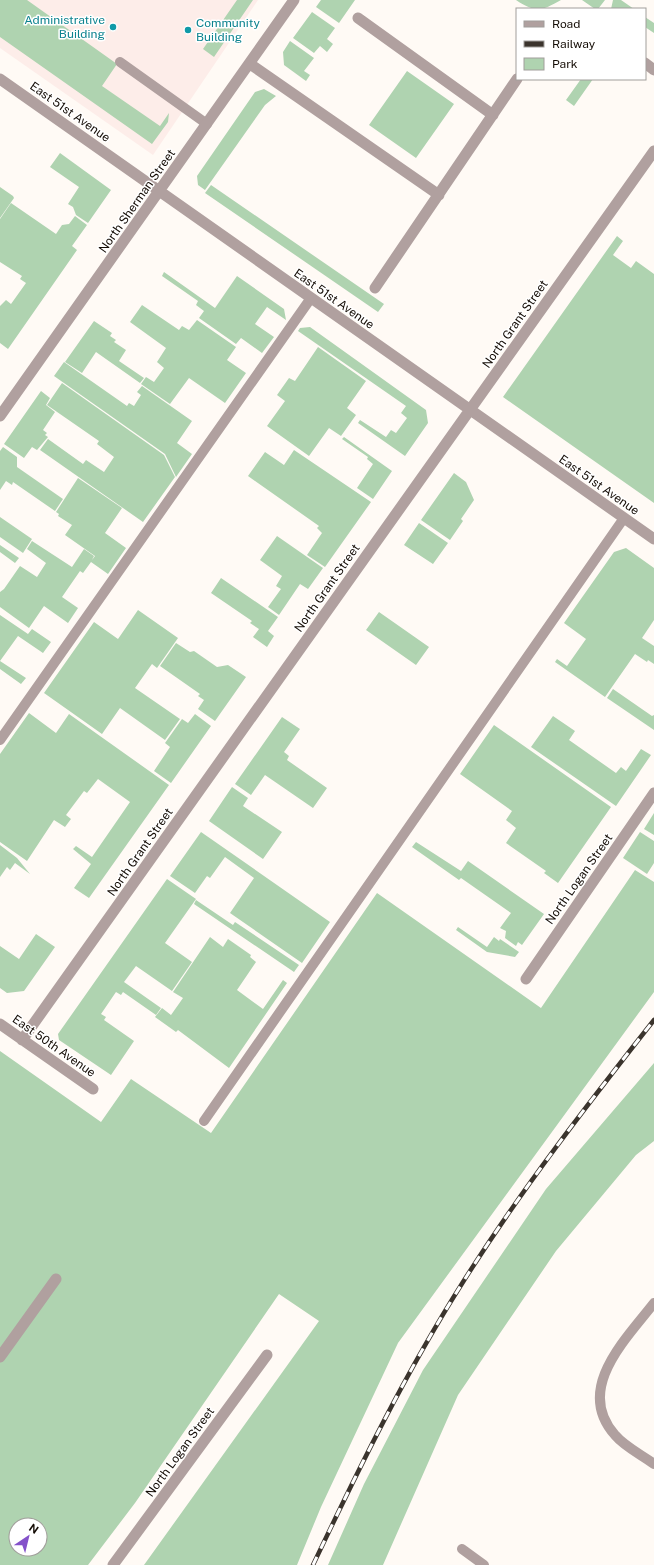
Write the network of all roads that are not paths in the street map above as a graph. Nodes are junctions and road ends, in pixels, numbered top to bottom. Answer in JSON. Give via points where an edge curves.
{"nodes":[{"id":1,"x":294,"y":0,"type":"edge"},
{"id":2,"x":358,"y":18,"type":"dead end"},
{"id":3,"x":120,"y":62,"type":"dead end"},
{"id":4,"x":250,"y":64,"type":"junction"},
{"id":5,"x":646,"y":64,"type":"edge"},
{"id":6,"x":654,"y":70,"type":"edge"},
{"id":7,"x":0,"y":80,"type":"edge"},
{"id":8,"x":516,"y":80,"type":"edge"},
{"id":9,"x":493,"y":115,"type":"junction"},
{"id":10,"x":207,"y":124,"type":"junction"},
{"id":11,"x":654,"y":151,"type":"edge"},
{"id":12,"x":160,"y":192,"type":"junction"},
{"id":13,"x":439,"y":195,"type":"junction"},
{"id":14,"x":375,"y":288,"type":"dead end"},
{"id":15,"x":312,"y":298,"type":"junction"},
{"id":16,"x":470,"y":410,"type":"junction"},
{"id":17,"x":0,"y":416,"type":"edge"},
{"id":18,"x":624,"y":518,"type":"junction"},
{"id":19,"x":654,"y":539,"type":"edge"},
{"id":20,"x":0,"y":740,"type":"edge"},
{"id":21,"x":654,"y":793,"type":"edge"},
{"id":22,"x":526,"y":979,"type":"dead end"},
{"id":23,"x":0,"y":1024,"type":"edge"},
{"id":24,"x":22,"y":1040,"type":"junction"},
{"id":25,"x":93,"y":1089,"type":"dead end"},
{"id":26,"x":204,"y":1121,"type":"dead end"},
{"id":27,"x":56,"y":1279,"type":"dead end"},
{"id":28,"x":654,"y":1303,"type":"edge"},
{"id":29,"x":267,"y":1355,"type":"dead end"},
{"id":30,"x":0,"y":1356,"type":"edge"},
{"id":31,"x":654,"y":1464,"type":"edge"},
{"id":32,"x":462,"y":1549,"type":"dead end"},
{"id":33,"x":114,"y":1565,"type":"edge"},
{"id":34,"x":484,"y":1565,"type":"edge"}],
"edges":[{"from":1,"to":4,"type":"street","name":"North Sherman Street"},
{"from":2,"to":9,"type":"street"},
{"from":3,"to":10,"type":"lane"},
{"from":4,"to":10,"type":"street","name":"North Sherman Street"},
{"from":4,"to":13,"type":"street"},
{"from":5,"to":6,"type":"street"},
{"from":7,"to":12,"type":"street","name":"East 51st Avenue"},
{"from":8,"to":9,"type":"street"},
{"from":9,"to":13,"type":"street"},
{"from":10,"to":12,"type":"street","name":"North Sherman Street"},
{"from":11,"to":16,"type":"street","name":"North Grant Street"},
{"from":12,"to":15,"type":"street","name":"East 51st Avenue"},
{"from":12,"to":17,"type":"street","name":"North Sherman Street"},
{"from":13,"to":14,"type":"street"},
{"from":15,"to":16,"type":"street","name":"East 51st Avenue"},
{"from":15,"to":20,"type":"lane"},
{"from":16,"to":18,"type":"street","name":"East 51st Avenue"},
{"from":16,"to":24,"type":"street","name":"North Grant Street"},
{"from":18,"to":19,"type":"street","name":"East 51st Avenue"},
{"from":18,"to":26,"type":"lane"},
{"from":21,"to":22,"type":"street","name":"North Logan Street"},
{"from":23,"to":24,"type":"street","name":"East 50th Avenue"},
{"from":24,"to":25,"type":"street","name":"East 50th Avenue"},
{"from":27,"to":30,"type":"street"},
{"from":28,"to":31,"type":"lane","via":[[611,1359],[602,1378],[600,1399],[605,1418],[615,1435]]},
{"from":29,"to":33,"type":"street","name":"North Logan Street"},
{"from":32,"to":34,"type":"lane"}]}
